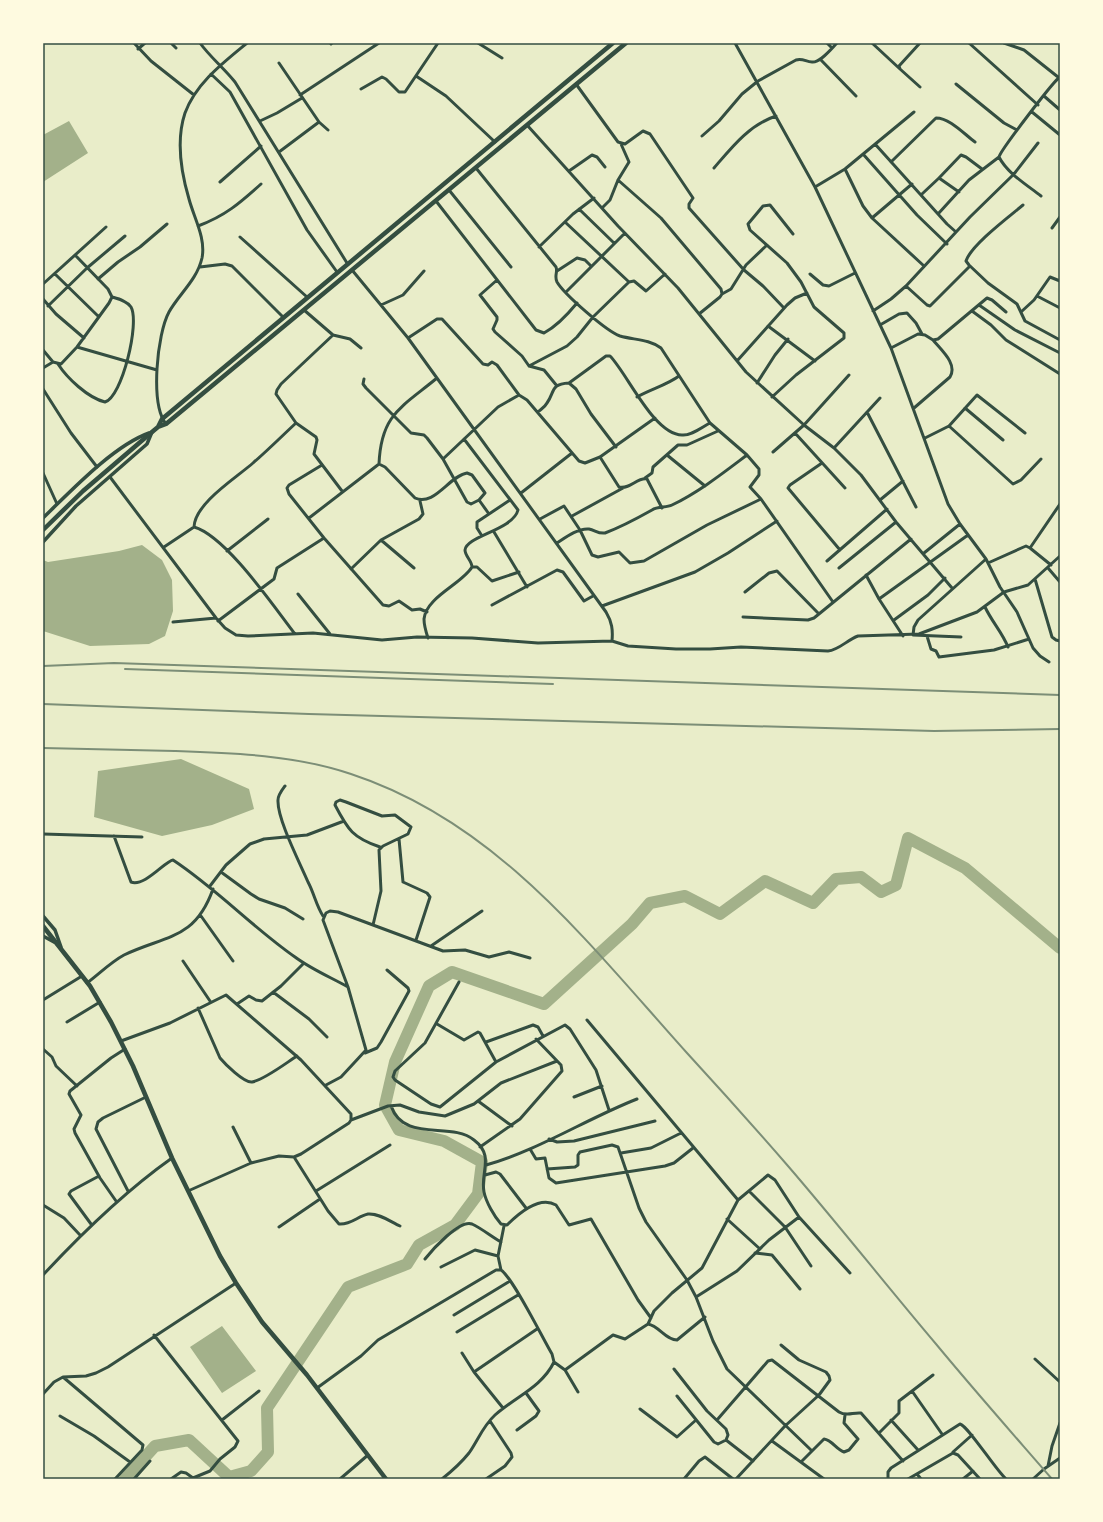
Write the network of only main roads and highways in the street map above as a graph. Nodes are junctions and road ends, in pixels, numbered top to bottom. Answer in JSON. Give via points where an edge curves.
{"nodes":[{"id":1,"x":613,"y":43,"type":"edge"},
{"id":2,"x":626,"y":43,"type":"edge"},
{"id":3,"x":158,"y":427,"type":"junction"},
{"id":4,"x":43,"y":530,"type":"edge"},
{"id":5,"x":43,"y":926,"type":"edge"},
{"id":6,"x":386,"y":1479,"type":"edge"}],
"edges":[{"from":1,"to":3,"type":"main road","via":[[162,419]]},
{"from":2,"to":3,"type":"main road","via":[[166,424]]},
{"from":3,"to":4,"type":"main road","via":[[83,491]]},
{"from":5,"to":6,"type":"main road","via":[[100,1002],[125,1049],[172,1158],[236,1283],[262,1322],[290,1353]]}]}
